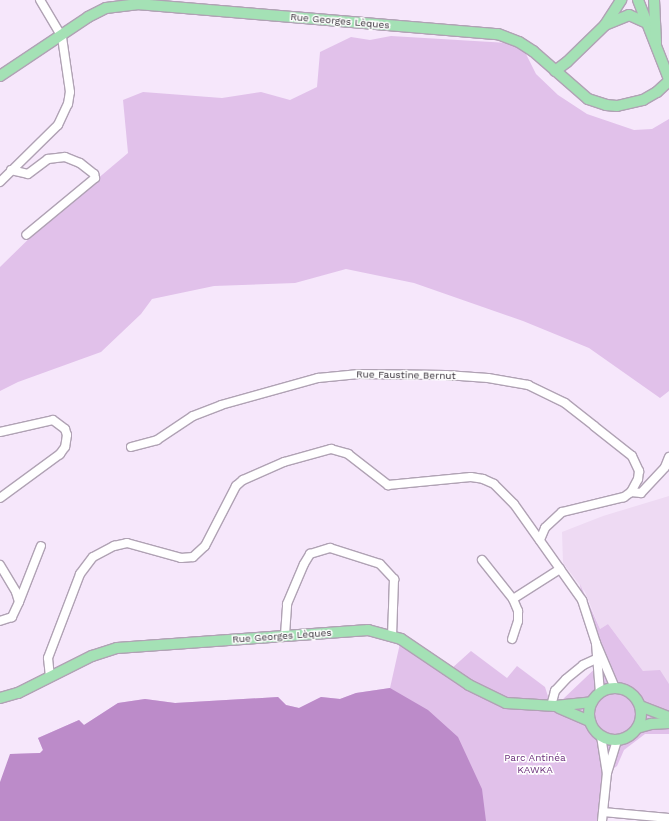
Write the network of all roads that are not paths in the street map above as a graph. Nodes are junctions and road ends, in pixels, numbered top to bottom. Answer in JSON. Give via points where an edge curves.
{"nodes":[{"id":1,"x":40,"y":0,"type":"edge"},
{"id":2,"x":108,"y":0,"type":"edge"},
{"id":3,"x":621,"y":0,"type":"edge"},
{"id":4,"x":638,"y":0,"type":"edge"},
{"id":5,"x":654,"y":0,"type":"edge"},
{"id":6,"x":661,"y":0,"type":"edge"},
{"id":7,"x":132,"y":2,"type":"edge"},
{"id":8,"x":102,"y":10,"type":"junction"},
{"id":9,"x":645,"y":22,"type":"junction"},
{"id":10,"x":657,"y":23,"type":"junction"},
{"id":11,"x":605,"y":25,"type":"junction"},
{"id":12,"x":61,"y":34,"type":"junction"},
{"id":13,"x":656,"y":47,"type":"junction"},
{"id":14,"x":558,"y":74,"type":"junction"},
{"id":15,"x":0,"y":76,"type":"edge"},
{"id":16,"x":669,"y":80,"type":"edge"},
{"id":17,"x":11,"y":170,"type":"junction"},
{"id":18,"x":0,"y":182,"type":"edge"},
{"id":19,"x":26,"y":234,"type":"dead end"},
{"id":20,"x":0,"y":432,"type":"edge"},
{"id":21,"x":131,"y":447,"type":"dead end"},
{"id":22,"x":669,"y":457,"type":"edge"},
{"id":23,"x":631,"y":492,"type":"junction"},
{"id":24,"x":0,"y":498,"type":"edge"},
{"id":25,"x":540,"y":540,"type":"junction"},
{"id":26,"x":41,"y":546,"type":"dead end"},
{"id":27,"x":482,"y":560,"type":"dead end"},
{"id":28,"x":0,"y":565,"type":"edge"},
{"id":29,"x":560,"y":569,"type":"junction"},
{"id":30,"x":513,"y":599,"type":"junction"},
{"id":31,"x":19,"y":602,"type":"junction"},
{"id":32,"x":0,"y":621,"type":"edge"},
{"id":33,"x":285,"y":635,"type":"junction"},
{"id":34,"x":392,"y":635,"type":"junction"},
{"id":35,"x":512,"y":639,"type":"dead end"},
{"id":36,"x":596,"y":643,"type":"junction"},
{"id":37,"x":598,"y":658,"type":"junction"},
{"id":38,"x":50,"y":677,"type":"junction"},
{"id":39,"x":615,"y":688,"type":"junction"},
{"id":40,"x":600,"y":693,"type":"junction"},
{"id":41,"x":0,"y":698,"type":"edge"},
{"id":42,"x":592,"y":702,"type":"junction"},
{"id":43,"x":553,"y":706,"type":"junction"},
{"id":44,"x":640,"y":706,"type":"junction"},
{"id":45,"x":669,"y":718,"type":"edge"},
{"id":46,"x":590,"y":721,"type":"junction"},
{"id":47,"x":669,"y":723,"type":"edge"},
{"id":48,"x":637,"y":728,"type":"junction"},
{"id":49,"x":601,"y":736,"type":"junction"},
{"id":50,"x":617,"y":740,"type":"junction"},
{"id":51,"x":607,"y":773,"type":"junction"},
{"id":52,"x":603,"y":812,"type":"junction"},
{"id":53,"x":669,"y":818,"type":"edge"},
{"id":54,"x":602,"y":821,"type":"edge"}],
"edges":[{"from":1,"to":12,"type":"street"},
{"from":2,"to":8,"type":"main road"},
{"from":3,"to":11,"type":"main road"},
{"from":4,"to":9,"type":"main road"},
{"from":5,"to":10,"type":"main road"},
{"from":6,"to":10,"type":"main road"},
{"from":7,"to":8,"type":"main road","name":"Rue Georges Lèques"},
{"from":7,"to":14,"type":"main road","name":"Rue Georges Lèques","via":[[498,34],[520,42]]},
{"from":8,"to":12,"type":"main road","name":"Rue Georges Lèques"},
{"from":9,"to":11,"type":"main road","via":[[629,15]]},
{"from":9,"to":13,"type":"main road"},
{"from":10,"to":13,"type":"main road"},
{"from":11,"to":14,"type":"main road"},
{"from":12,"to":15,"type":"main road","name":"Rue Georges Lèques"},
{"from":12,"to":17,"type":"street","via":[[70,92],[64,115],[58,125]]},
{"from":13,"to":16,"type":"main road"},
{"from":14,"to":16,"type":"main road","name":"Rue Georges Lèques","via":[[588,99],[617,106],[643,100],[657,92]]},
{"from":17,"to":18,"type":"street"},
{"from":17,"to":19,"type":"street","via":[[28,174],[48,159],[65,157],[80,163],[94,174],[95,178]]},
{"from":20,"to":24,"type":"street","via":[[53,420],[65,429],[65,447],[60,454]]},
{"from":21,"to":23,"type":"street","name":"Rue Faustine Bernut","via":[[156,440],[193,416],[221,405],[318,378],[340,374],[397,374],[488,378],[546,391],[594,426],[637,463],[638,479]]},
{"from":22,"to":23,"type":"street","via":[[665,467],[641,493]]},
{"from":23,"to":25,"type":"street","via":[[615,500],[562,512],[545,528]]},
{"from":25,"to":29,"type":"street"},
{"from":25,"to":38,"type":"street","via":[[504,492],[483,479],[459,477],[398,486],[388,485],[348,454],[339,450],[321,451],[258,472],[243,480],[236,486],[205,546],[193,557],[181,558],[127,543],[114,546],[93,557],[78,579],[48,658]]},
{"from":26,"to":31,"type":"street"},
{"from":27,"to":30,"type":"street"},
{"from":28,"to":31,"type":"street"},
{"from":29,"to":30,"type":"street"},
{"from":29,"to":36,"type":"street","via":[[582,600]]},
{"from":30,"to":35,"type":"street","via":[[518,611],[518,621]]},
{"from":31,"to":32,"type":"street","via":[[12,617]]},
{"from":33,"to":34,"type":"main road","name":"Rue Georges Lèques","via":[[368,630]]},
{"from":33,"to":34,"type":"street","via":[[287,604],[304,564],[310,554],[330,548],[380,564],[394,579]]},
{"from":33,"to":38,"type":"main road","name":"Rue Georges Lèques","via":[[117,648],[92,656]]},
{"from":34,"to":43,"type":"main road","name":"Rue Georges Lèques","via":[[416,647],[489,697],[517,705]]},
{"from":36,"to":37,"type":"street"},
{"from":36,"to":39,"type":"street"},
{"from":37,"to":40,"type":"street"},
{"from":37,"to":43,"type":"street","via":[[583,665],[566,679],[555,691]]},
{"from":38,"to":41,"type":"main road","name":"Rue Georges Lèques","via":[[18,693]]},
{"from":39,"to":40,"type":"main road"},
{"from":39,"to":44,"type":"main road","via":[[630,693]]},
{"from":40,"to":42,"type":"main road"},
{"from":42,"to":43,"type":"main road","name":"Rue Georges Lèques"},
{"from":42,"to":46,"type":"main road"},
{"from":43,"to":46,"type":"main road","name":"Rue Georges Lèques"},
{"from":44,"to":45,"type":"main road"},
{"from":44,"to":48,"type":"main road","via":[[641,718]]},
{"from":46,"to":49,"type":"main road"},
{"from":47,"to":48,"type":"main road"},
{"from":48,"to":50,"type":"main road"},
{"from":49,"to":50,"type":"main road"},
{"from":49,"to":51,"type":"street"},
{"from":50,"to":51,"type":"street"},
{"from":51,"to":52,"type":"street"},
{"from":52,"to":53,"type":"street"},
{"from":52,"to":54,"type":"street"}]}
